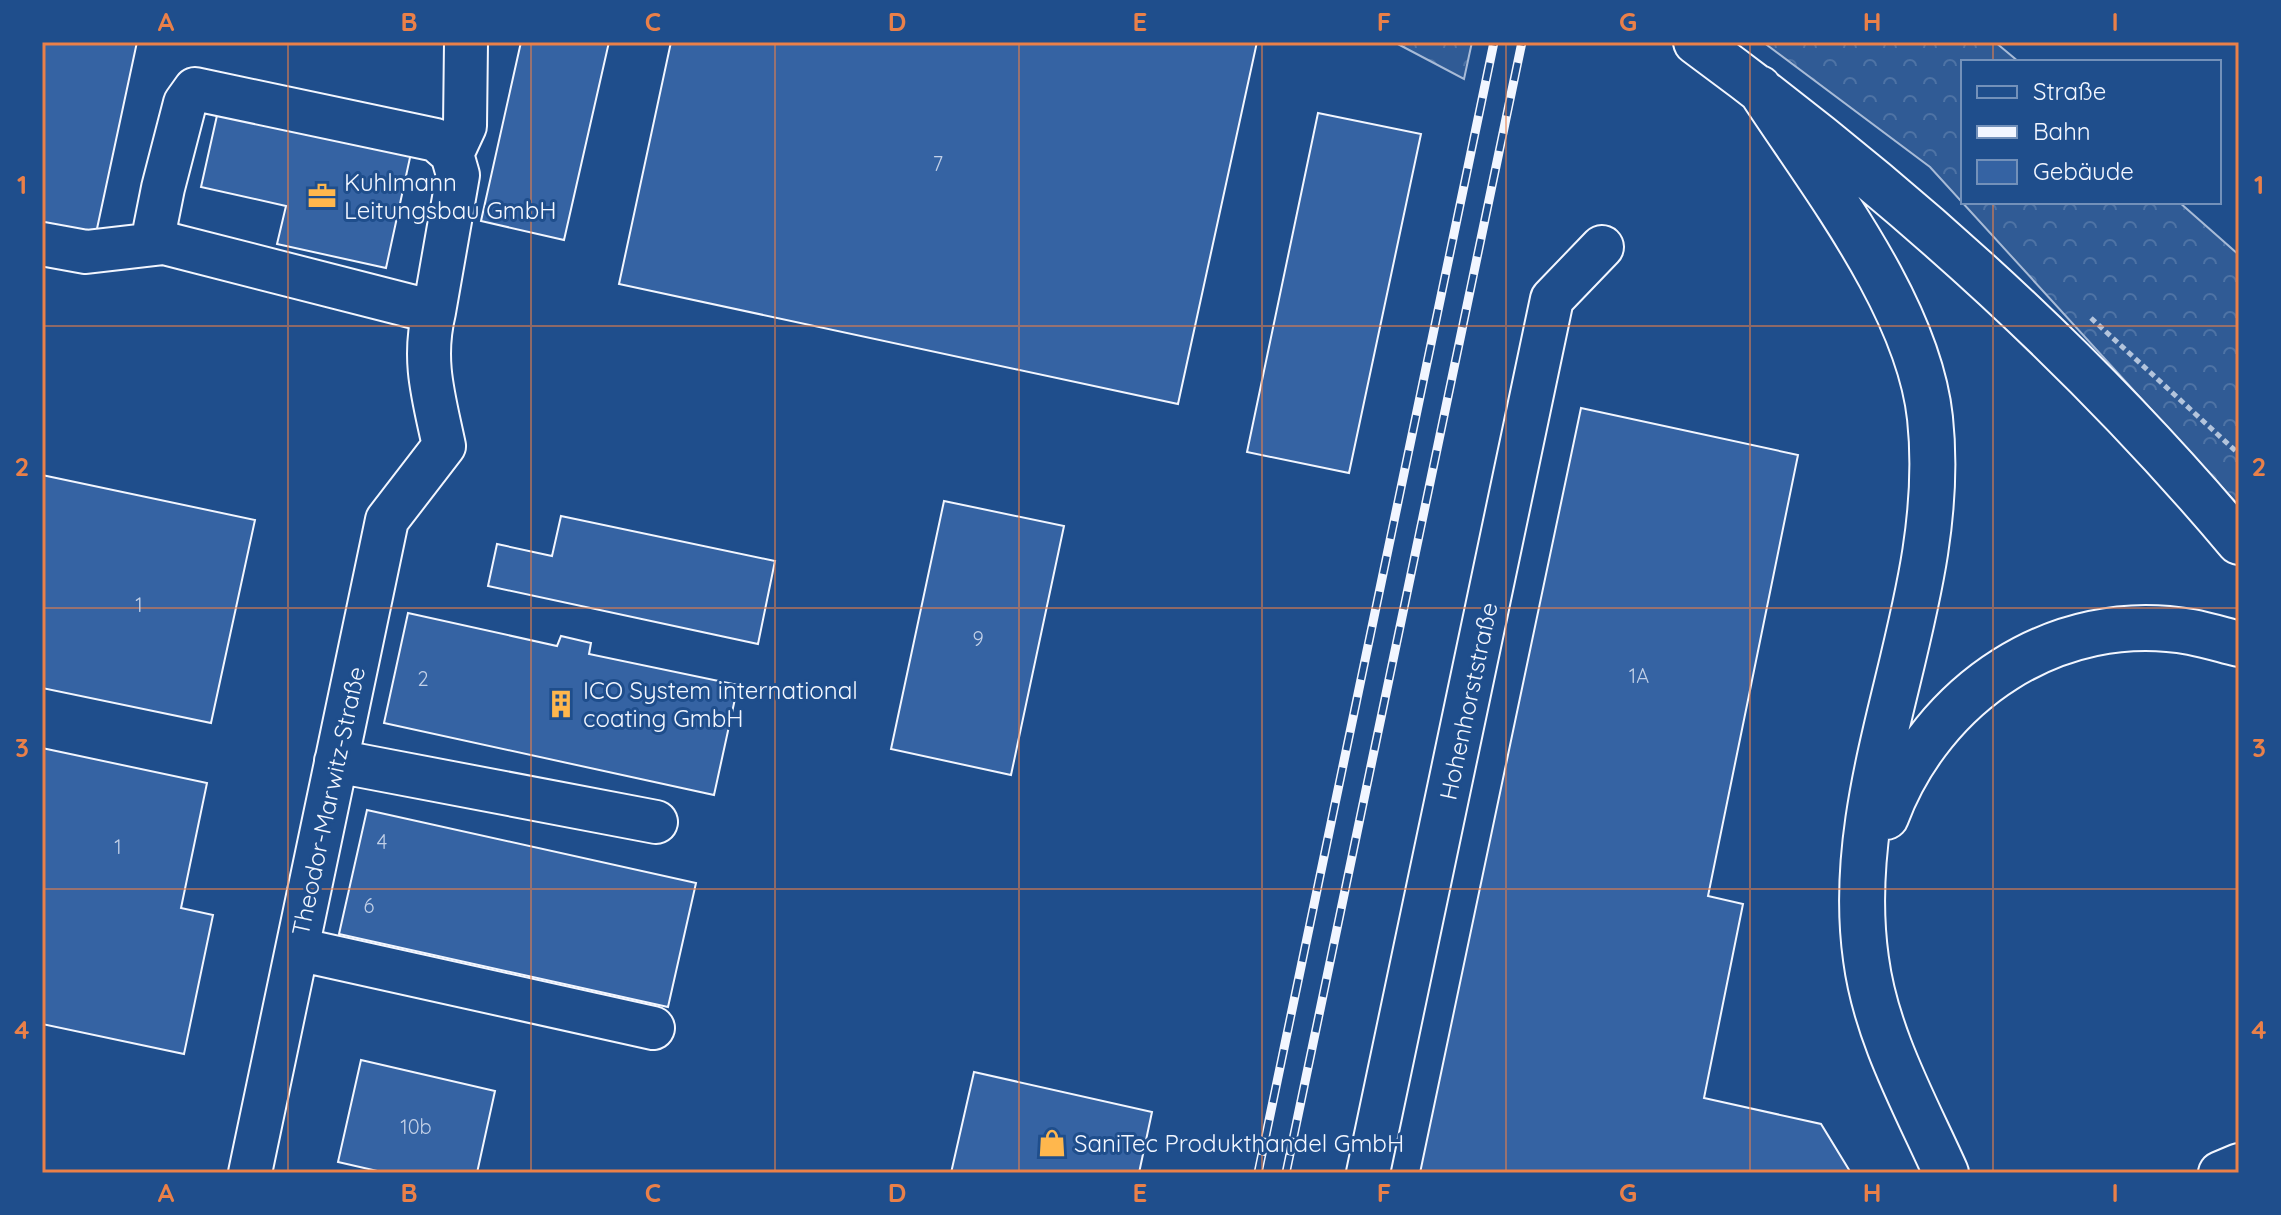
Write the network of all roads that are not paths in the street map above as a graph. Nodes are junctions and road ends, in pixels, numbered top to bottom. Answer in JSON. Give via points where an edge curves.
{"nodes":[{"id":1,"x":466,"y":42,"type":"edge"},
{"id":2,"x":1696,"y":42,"type":"edge"},
{"id":3,"x":1759,"y":88,"type":"junction"},
{"id":4,"x":452,"y":154,"type":"junction"},
{"id":5,"x":164,"y":243,"type":"junction"},
{"id":6,"x":42,"y":244,"type":"edge"},
{"id":7,"x":1602,"y":247,"type":"dead end"},
{"id":8,"x":434,"y":312,"type":"junction"},
{"id":9,"x":2239,"y":542,"type":"edge"},
{"id":10,"x":2239,"y":644,"type":"edge"},
{"id":11,"x":336,"y":761,"type":"junction"},
{"id":12,"x":656,"y":822,"type":"dead end"},
{"id":13,"x":1861,"y":887,"type":"junction"},
{"id":14,"x":297,"y":949,"type":"junction"},
{"id":15,"x":653,"y":1028,"type":"dead end"},
{"id":16,"x":2239,"y":1165,"type":"edge"},
{"id":17,"x":250,"y":1173,"type":"edge"},
{"id":18,"x":1368,"y":1173,"type":"edge"},
{"id":19,"x":1946,"y":1173,"type":"edge"},
{"id":20,"x":2220,"y":1173,"type":"edge"}],
"edges":[{"from":1,"to":4,"type":"street","via":[[465,126]]},
{"from":2,"to":3,"type":"highway"},
{"from":3,"to":9,"type":"highway","via":[[1949,242],[2142,434]]},
{"from":3,"to":13,"type":"highway","via":[[1884,283],[1915,356],[1930,416],[1928,548],[1871,801]]},
{"from":4,"to":5,"type":"street","via":[[436,140],[195,89],[185,103],[163,188],[155,228]]},
{"from":4,"to":8,"type":"street","via":[[458,175]]},
{"from":5,"to":6,"type":"street","via":[[86,252]]},
{"from":5,"to":8,"type":"street"},
{"from":7,"to":18,"type":"street","name":"Hohenhorststraße","via":[[1552,299]]},
{"from":8,"to":11,"type":"street","name":"Theodor-Marwitz-Straße","via":[[427,364],[444,446],[387,520]]},
{"from":10,"to":13,"type":"highway","via":[[2189,632],[2101,633],[2046,648],[1999,672],[1958,704],[1906,771]]},
{"from":11,"to":12,"type":"street"},
{"from":11,"to":14,"type":"street","name":"Theodor-Marwitz-Straße"},
{"from":13,"to":19,"type":"highway","via":[[1865,959],[1878,1022]]},
{"from":14,"to":15,"type":"street"},
{"from":14,"to":17,"type":"street","name":"Theodor-Marwitz-Straße"},
{"from":16,"to":20,"type":"street"}]}
